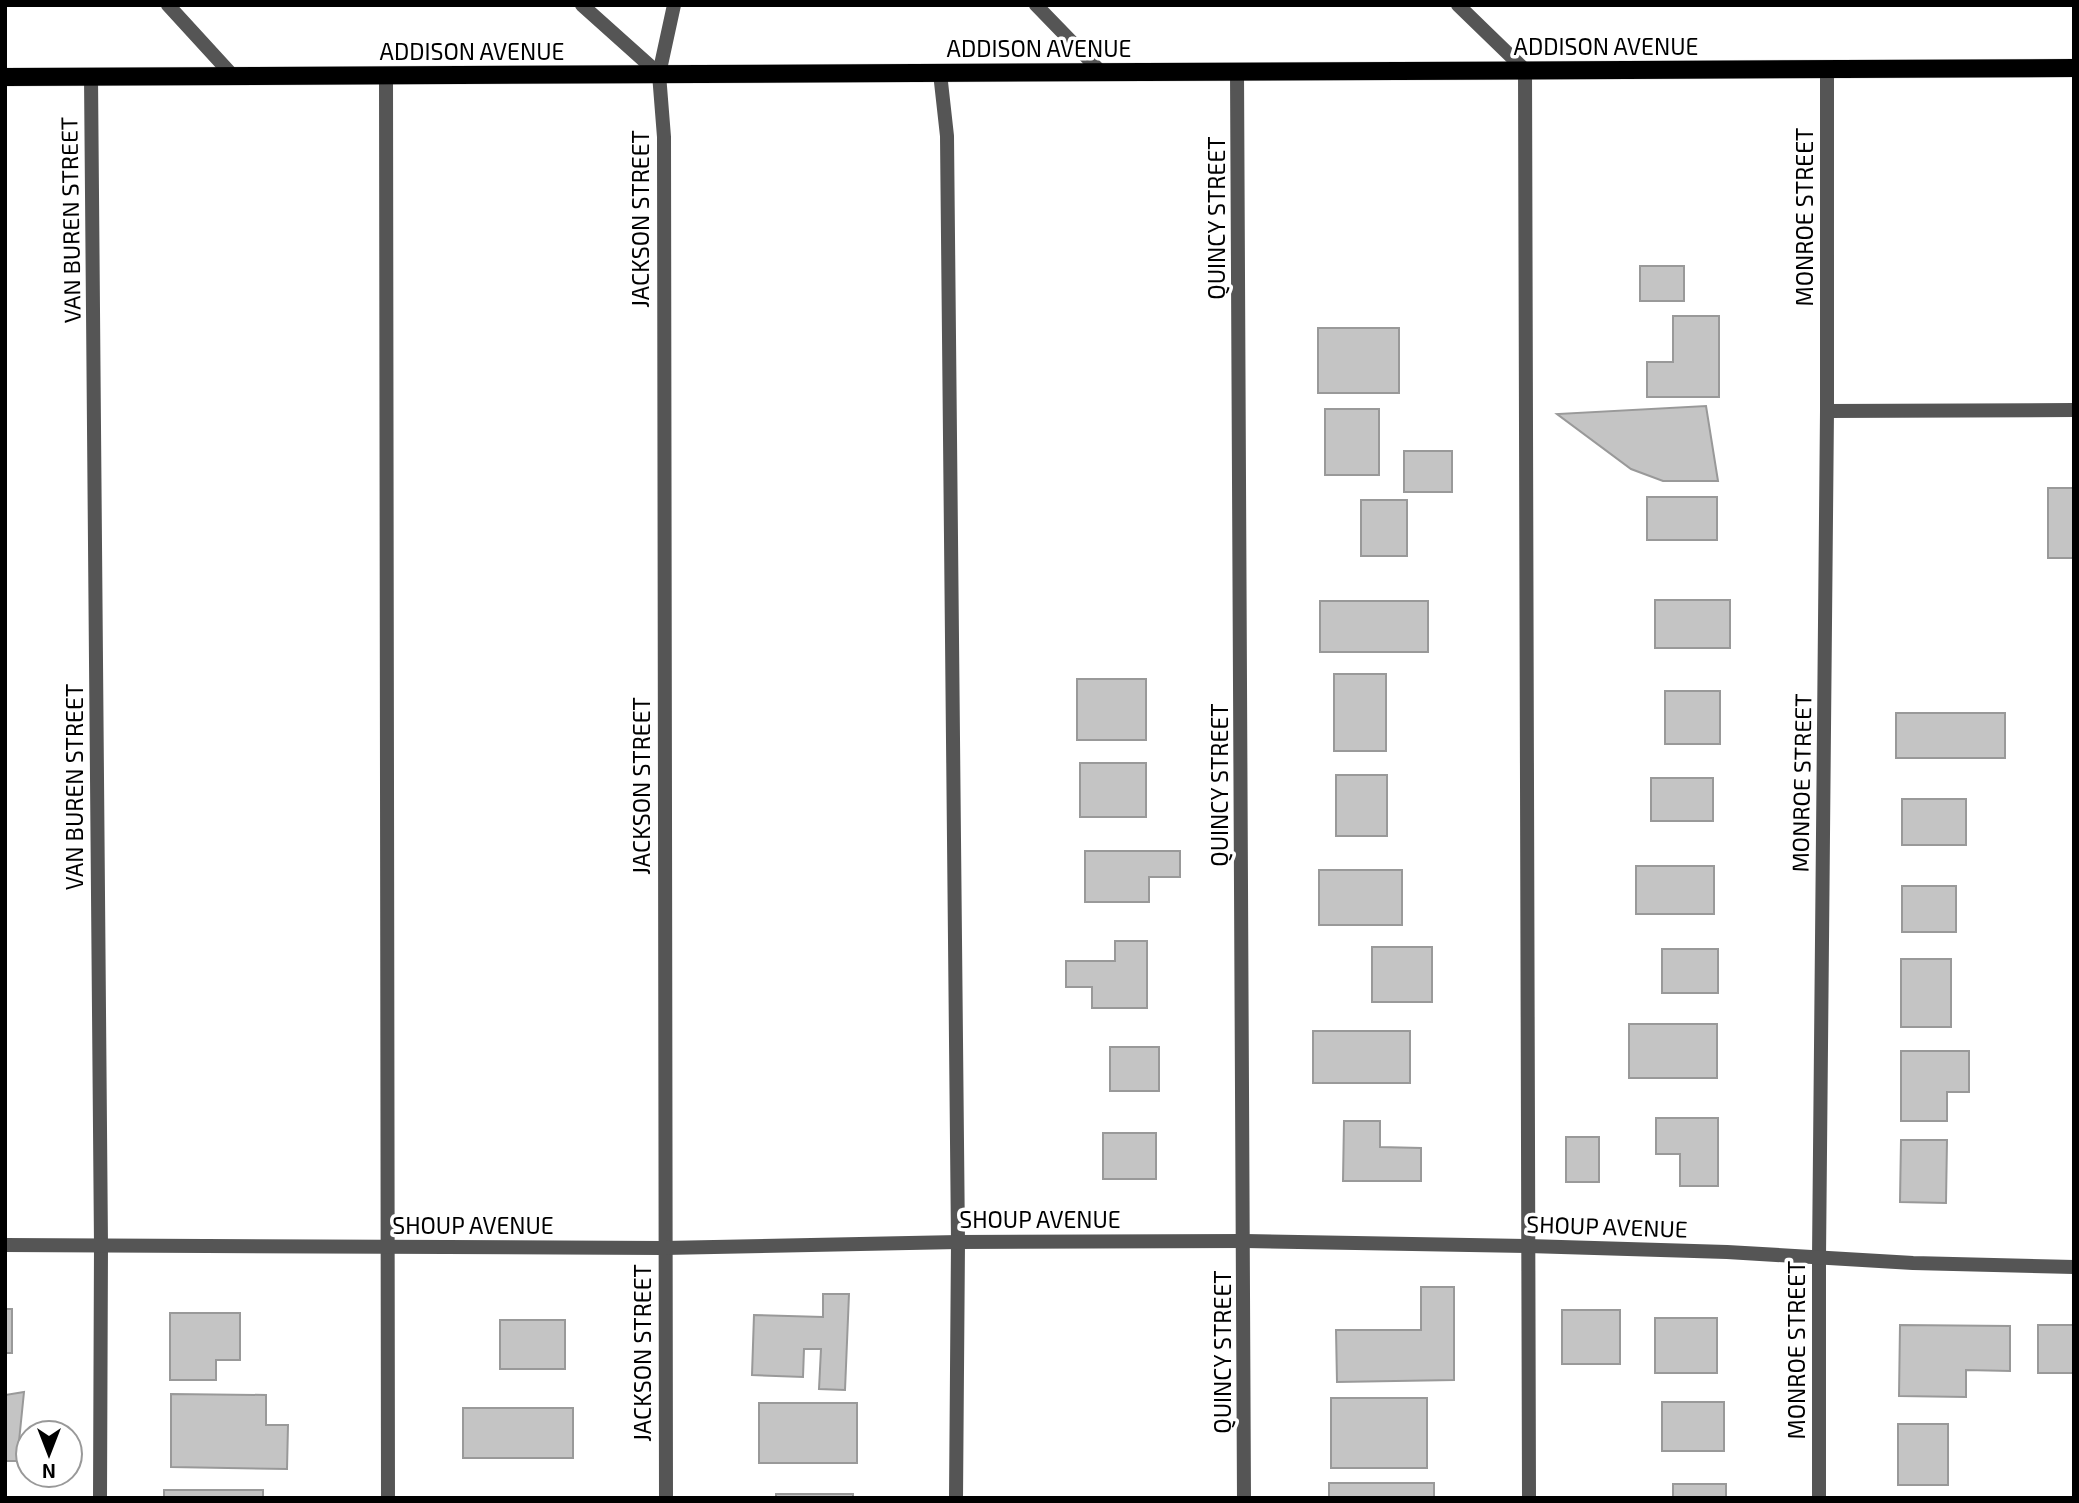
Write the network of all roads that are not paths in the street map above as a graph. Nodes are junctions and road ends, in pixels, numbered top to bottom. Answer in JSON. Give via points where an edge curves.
{"nodes":[{"id":1,"x":168,"y":5,"type":"edge"},
{"id":2,"x":582,"y":5,"type":"edge"},
{"id":3,"x":674,"y":5,"type":"edge"},
{"id":4,"x":1036,"y":5,"type":"edge"},
{"id":5,"x":1458,"y":5,"type":"edge"},
{"id":6,"x":2074,"y":68,"type":"edge"},
{"id":7,"x":1826,"y":69,"type":"junction"},
{"id":8,"x":1525,"y":70,"type":"junction"},
{"id":9,"x":1101,"y":72,"type":"junction"},
{"id":10,"x":1237,"y":72,"type":"junction"},
{"id":11,"x":940,"y":73,"type":"junction"},
{"id":12,"x":659,"y":74,"type":"junction"},
{"id":13,"x":386,"y":75,"type":"junction"},
{"id":14,"x":233,"y":76,"type":"junction"},
{"id":15,"x":5,"y":77,"type":"edge"},
{"id":16,"x":91,"y":77,"type":"junction"},
{"id":17,"x":2074,"y":410,"type":"edge"},
{"id":18,"x":1828,"y":411,"type":"junction"},
{"id":19,"x":1245,"y":1241,"type":"junction"},
{"id":20,"x":958,"y":1242,"type":"junction"},
{"id":21,"x":5,"y":1245,"type":"edge"},
{"id":22,"x":101,"y":1245,"type":"junction"},
{"id":23,"x":1528,"y":1246,"type":"junction"},
{"id":24,"x":388,"y":1248,"type":"junction"},
{"id":25,"x":664,"y":1248,"type":"junction"},
{"id":26,"x":1819,"y":1258,"type":"junction"},
{"id":27,"x":2074,"y":1266,"type":"edge"},
{"id":28,"x":100,"y":1498,"type":"edge"},
{"id":29,"x":388,"y":1498,"type":"edge"},
{"id":30,"x":666,"y":1498,"type":"edge"},
{"id":31,"x":956,"y":1498,"type":"edge"},
{"id":32,"x":1244,"y":1498,"type":"edge"},
{"id":33,"x":1529,"y":1498,"type":"edge"},
{"id":34,"x":1819,"y":1498,"type":"edge"}],
"edges":[{"from":1,"to":14,"type":"street"},
{"from":2,"to":12,"type":"street"},
{"from":3,"to":12,"type":"street","name":"JACKSON STREET"},
{"from":4,"to":9,"type":"street"},
{"from":5,"to":8,"type":"street"},
{"from":6,"to":7,"type":"main road","name":"ADDISON AVENUE"},
{"from":7,"to":8,"type":"main road","name":"ADDISON AVENUE"},
{"from":7,"to":18,"type":"street","name":"MONROE STREET"},
{"from":8,"to":10,"type":"main road","name":"ADDISON AVENUE"},
{"from":8,"to":23,"type":"street"},
{"from":9,"to":10,"type":"main road","name":"ADDISON AVENUE"},
{"from":9,"to":11,"type":"main road","name":"ADDISON AVENUE"},
{"from":10,"to":19,"type":"street","name":"QUINCY STREET"},
{"from":11,"to":12,"type":"main road","name":"ADDISON AVENUE"},
{"from":11,"to":20,"type":"street","via":[[947,136]]},
{"from":12,"to":13,"type":"main road","name":"ADDISON AVENUE"},
{"from":12,"to":25,"type":"street","name":"JACKSON STREET","via":[[664,137]]},
{"from":13,"to":14,"type":"main road","name":"ADDISON AVENUE"},
{"from":13,"to":24,"type":"street"},
{"from":14,"to":16,"type":"main road","name":"ADDISON AVENUE"},
{"from":15,"to":16,"type":"main road","name":"ADDISON AVENUE"},
{"from":16,"to":22,"type":"street","name":"VAN BUREN STREET"},
{"from":17,"to":18,"type":"street"},
{"from":18,"to":26,"type":"street","name":"MONROE STREET"},
{"from":19,"to":20,"type":"street","name":"SHOUP AVENUE"},
{"from":19,"to":23,"type":"street","name":"SHOUP AVENUE"},
{"from":19,"to":32,"type":"street","name":"QUINCY STREET"},
{"from":20,"to":25,"type":"street","name":"SHOUP AVENUE"},
{"from":20,"to":31,"type":"street"},
{"from":21,"to":22,"type":"street","name":"SHOUP AVENUE"},
{"from":22,"to":24,"type":"street","name":"SHOUP AVENUE"},
{"from":22,"to":28,"type":"street","name":"VAN BUREN STREET"},
{"from":23,"to":26,"type":"street","name":"SHOUP AVENUE"},
{"from":23,"to":33,"type":"street"},
{"from":24,"to":25,"type":"street","name":"SHOUP AVENUE"},
{"from":24,"to":29,"type":"street"},
{"from":25,"to":30,"type":"street","name":"JACKSON STREET"},
{"from":26,"to":27,"type":"street","name":"SHOUP AVENUE"},
{"from":26,"to":34,"type":"street","name":"MONROE STREET"}]}
